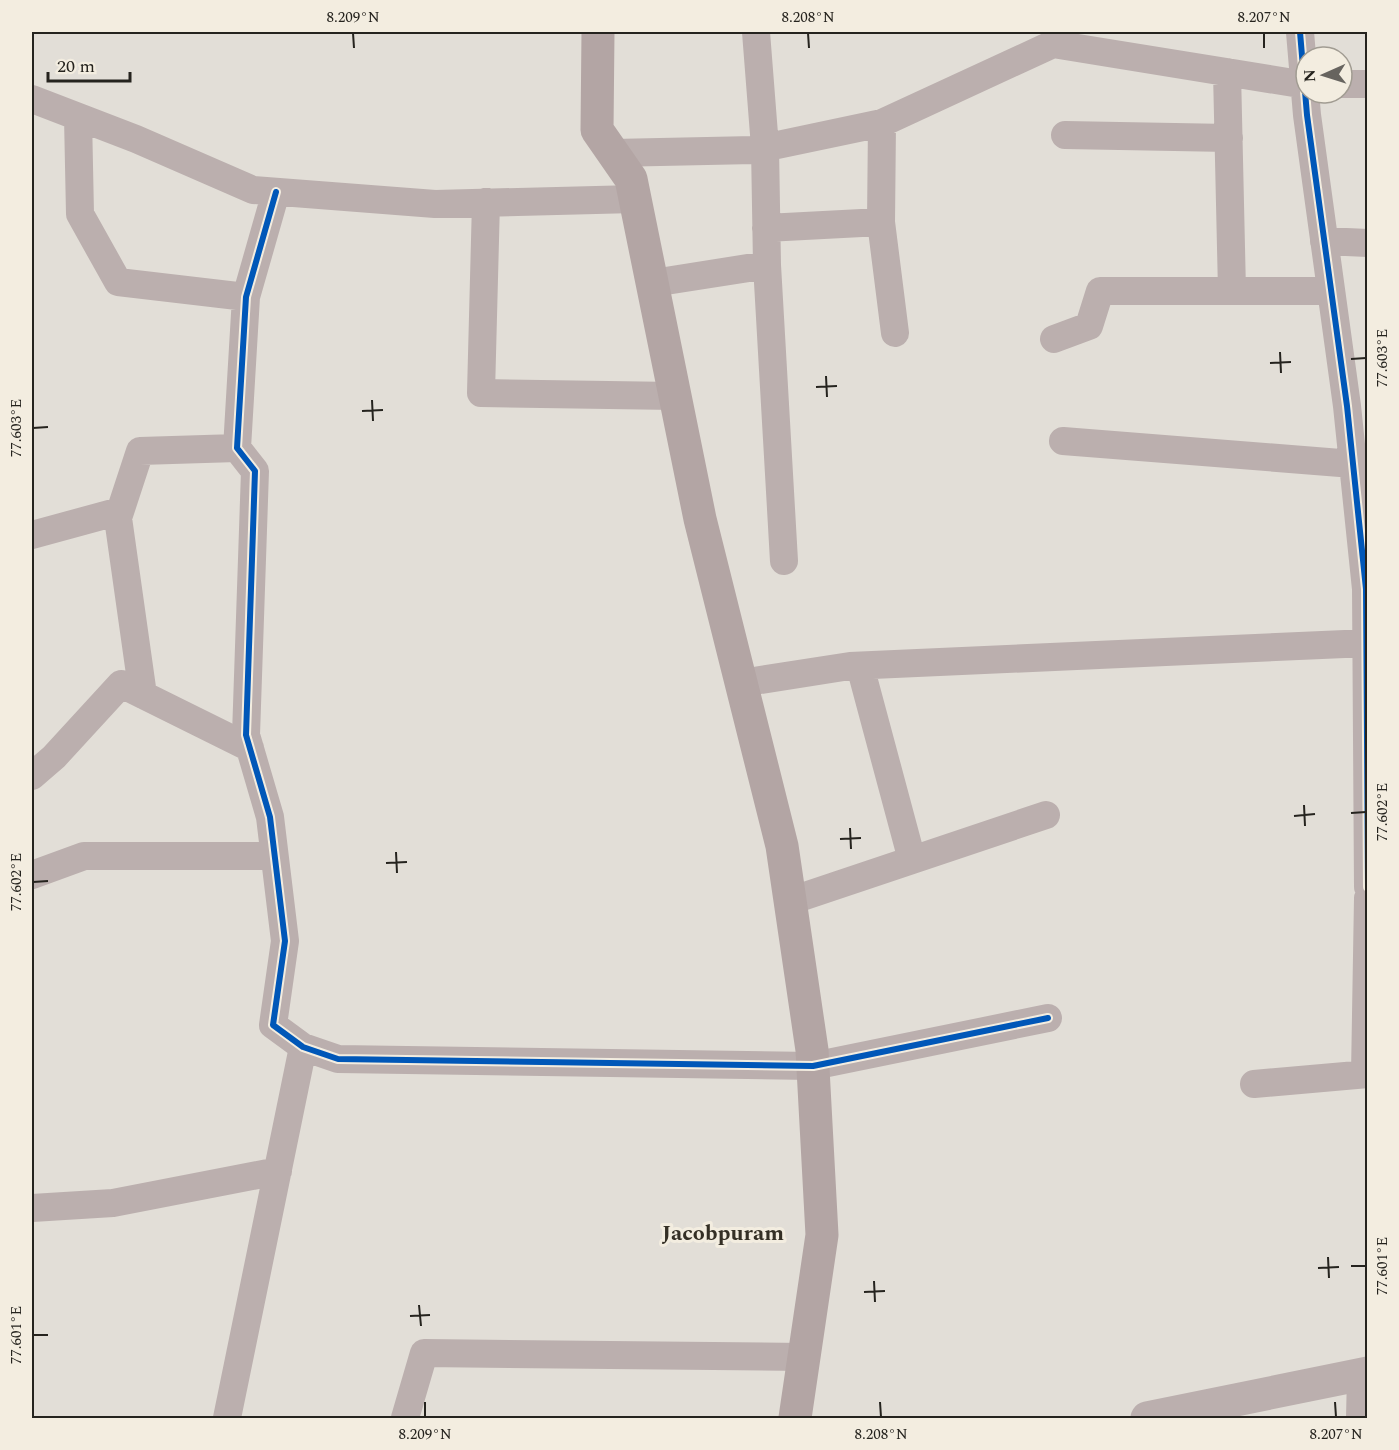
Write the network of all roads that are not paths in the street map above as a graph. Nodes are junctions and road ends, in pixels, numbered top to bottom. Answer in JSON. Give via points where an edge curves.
{"nodes":[{"id":1,"x":598,"y":32,"type":"edge"},
{"id":2,"x":756,"y":32,"type":"edge"},
{"id":3,"x":1227,"y":72,"type":"junction"},
{"id":4,"x":1294,"y":83,"type":"edge"},
{"id":5,"x":32,"y":99,"type":"edge"},
{"id":6,"x":1306,"y":105,"type":"edge"},
{"id":7,"x":78,"y":117,"type":"junction"},
{"id":8,"x":882,"y":123,"type":"junction"},
{"id":9,"x":1065,"y":135,"type":"dead end"},
{"id":10,"x":1229,"y":138,"type":"junction"},
{"id":11,"x":765,"y":147,"type":"junction"},
{"id":12,"x":613,"y":153,"type":"junction"},
{"id":13,"x":276,"y":192,"type":"junction"},
{"id":14,"x":635,"y":199,"type":"junction"},
{"id":15,"x":486,"y":202,"type":"junction"},
{"id":16,"x":880,"y":222,"type":"junction"},
{"id":17,"x":766,"y":228,"type":"junction"},
{"id":18,"x":1324,"y":241,"type":"junction"},
{"id":19,"x":1368,"y":243,"type":"edge"},
{"id":20,"x":767,"y":265,"type":"junction"},
{"id":21,"x":653,"y":283,"type":"junction"},
{"id":22,"x":1233,"y":291,"type":"junction"},
{"id":23,"x":1331,"y":291,"type":"junction"},
{"id":24,"x":246,"y":297,"type":"junction"},
{"id":25,"x":896,"y":333,"type":"dead end"},
{"id":26,"x":1054,"y":339,"type":"dead end"},
{"id":27,"x":675,"y":396,"type":"junction"},
{"id":28,"x":1063,"y":441,"type":"dead end"},
{"id":29,"x":237,"y":448,"type":"junction"},
{"id":30,"x":1353,"y":464,"type":"junction"},
{"id":31,"x":120,"y":511,"type":"junction"},
{"id":32,"x":32,"y":535,"type":"edge"},
{"id":33,"x":783,"y":561,"type":"dead end"},
{"id":34,"x":1367,"y":643,"type":"edge"},
{"id":35,"x":860,"y":666,"type":"junction"},
{"id":36,"x":741,"y":683,"type":"junction"},
{"id":37,"x":143,"y":695,"type":"junction"},
{"id":38,"x":250,"y":748,"type":"junction"},
{"id":39,"x":32,"y":776,"type":"edge"},
{"id":40,"x":1046,"y":815,"type":"dead end"},
{"id":41,"x":274,"y":856,"type":"junction"},
{"id":42,"x":912,"y":860,"type":"junction"},
{"id":43,"x":32,"y":875,"type":"edge"},
{"id":44,"x":1368,"y":887,"type":"edge"},
{"id":45,"x":1368,"y":898,"type":"edge"},
{"id":46,"x":790,"y":901,"type":"junction"},
{"id":47,"x":1048,"y":1018,"type":"dead end"},
{"id":48,"x":303,"y":1047,"type":"junction"},
{"id":49,"x":813,"y":1066,"type":"junction"},
{"id":50,"x":1366,"y":1074,"type":"edge"},
{"id":51,"x":1254,"y":1084,"type":"dead end"},
{"id":52,"x":278,"y":1171,"type":"junction"},
{"id":53,"x":32,"y":1208,"type":"edge"},
{"id":54,"x":804,"y":1357,"type":"junction"},
{"id":55,"x":1364,"y":1374,"type":"edge"},
{"id":56,"x":227,"y":1419,"type":"edge"},
{"id":57,"x":405,"y":1419,"type":"edge"},
{"id":58,"x":795,"y":1419,"type":"edge"},
{"id":59,"x":1147,"y":1419,"type":"edge"},
{"id":60,"x":1360,"y":1419,"type":"edge"}],
"edges":[{"from":1,"to":12,"type":"main road","via":[[597,130]]},
{"from":2,"to":11,"type":"street"},
{"from":3,"to":4,"type":"street"},
{"from":3,"to":8,"type":"street","via":[[1053,44]]},
{"from":3,"to":10,"type":"street"},
{"from":5,"to":7,"type":"street"},
{"from":6,"to":18,"type":"street"},
{"from":7,"to":13,"type":"street","via":[[253,190]]},
{"from":7,"to":24,"type":"street","via":[[80,214],[118,282]]},
{"from":8,"to":11,"type":"street"},
{"from":8,"to":16,"type":"street"},
{"from":9,"to":10,"type":"street"},
{"from":10,"to":22,"type":"street"},
{"from":11,"to":12,"type":"street"},
{"from":11,"to":17,"type":"street"},
{"from":12,"to":14,"type":"main road","via":[[631,179]]},
{"from":13,"to":15,"type":"street","via":[[435,204]]},
{"from":13,"to":24,"type":"street"},
{"from":14,"to":15,"type":"street"},
{"from":14,"to":21,"type":"main road"},
{"from":15,"to":27,"type":"street","via":[[481,393]]},
{"from":16,"to":17,"type":"street"},
{"from":16,"to":25,"type":"street"},
{"from":17,"to":20,"type":"street"},
{"from":18,"to":19,"type":"street"},
{"from":18,"to":23,"type":"street"},
{"from":20,"to":21,"type":"street"},
{"from":20,"to":33,"type":"street"},
{"from":21,"to":27,"type":"main road"},
{"from":22,"to":23,"type":"street"},
{"from":22,"to":26,"type":"street","via":[[1100,291],[1089,326]]},
{"from":23,"to":30,"type":"street"},
{"from":24,"to":29,"type":"street"},
{"from":27,"to":36,"type":"main road","via":[[700,519]]},
{"from":28,"to":30,"type":"street"},
{"from":29,"to":31,"type":"street","via":[[140,451]]},
{"from":29,"to":38,"type":"street","via":[[255,471],[246,735]]},
{"from":30,"to":34,"type":"street","via":[[1366,589]]},
{"from":31,"to":32,"type":"street"},
{"from":31,"to":37,"type":"street"},
{"from":34,"to":35,"type":"street"},
{"from":34,"to":44,"type":"street"},
{"from":35,"to":36,"type":"street"},
{"from":35,"to":42,"type":"street"},
{"from":36,"to":46,"type":"main road","via":[[782,846]]},
{"from":37,"to":38,"type":"street"},
{"from":37,"to":39,"type":"street","via":[[121,684]]},
{"from":38,"to":41,"type":"street","via":[[270,817]]},
{"from":40,"to":42,"type":"street"},
{"from":41,"to":43,"type":"street","via":[[84,856]]},
{"from":41,"to":48,"type":"street","via":[[285,941],[273,1025]]},
{"from":42,"to":46,"type":"street"},
{"from":45,"to":50,"type":"street"},
{"from":46,"to":49,"type":"main road"},
{"from":47,"to":49,"type":"street"},
{"from":48,"to":49,"type":"street","via":[[338,1059]]},
{"from":48,"to":52,"type":"street"},
{"from":49,"to":54,"type":"main road","via":[[822,1235]]},
{"from":50,"to":51,"type":"street"},
{"from":52,"to":53,"type":"street","via":[[113,1203]]},
{"from":52,"to":56,"type":"street"},
{"from":54,"to":57,"type":"street","via":[[424,1353]]},
{"from":54,"to":58,"type":"main road"},
{"from":55,"to":59,"type":"street"},
{"from":55,"to":60,"type":"street"}]}
